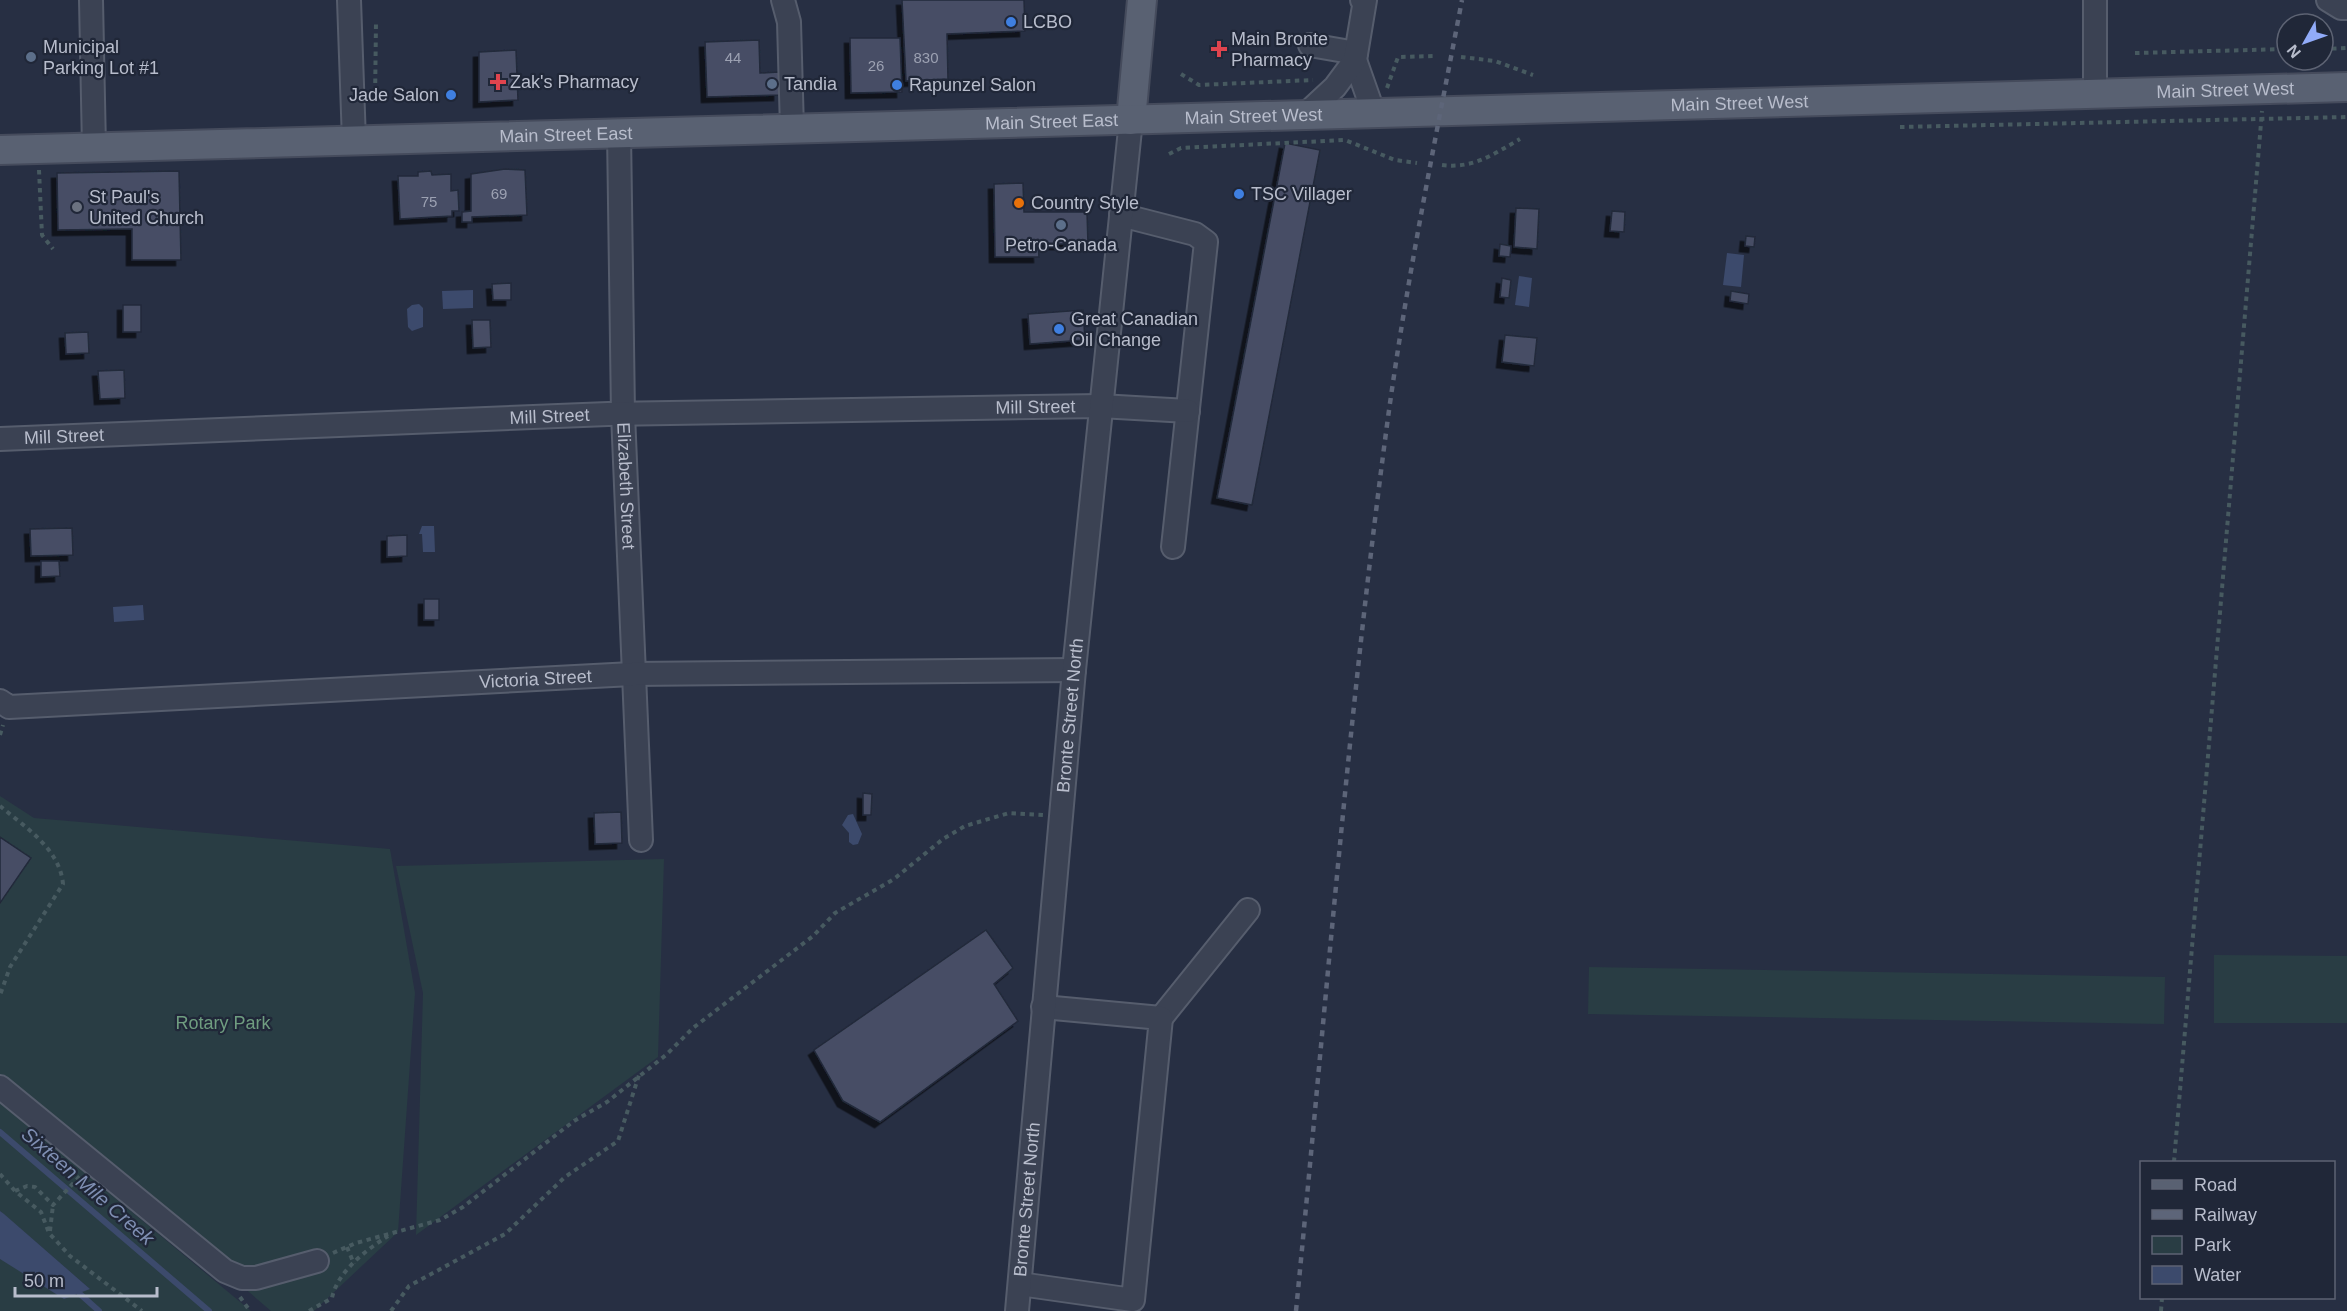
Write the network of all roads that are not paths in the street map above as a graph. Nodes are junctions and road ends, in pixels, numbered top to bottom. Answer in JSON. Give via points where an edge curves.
{"nodes":[{"id":1,"x":91,"y":0,"type":"edge"},
{"id":2,"x":349,"y":0,"type":"edge"},
{"id":3,"x":783,"y":0,"type":"edge"},
{"id":4,"x":1142,"y":0,"type":"edge"},
{"id":5,"x":1362,"y":0,"type":"edge"},
{"id":6,"x":2095,"y":0,"type":"edge"},
{"id":7,"x":2328,"y":0,"type":"edge"},
{"id":8,"x":2347,"y":8,"type":"edge"},
{"id":9,"x":1310,"y":45,"type":"dead end"},
{"id":10,"x":1354,"y":68,"type":"junction"},
{"id":11,"x":2347,"y":87,"type":"edge"},
{"id":12,"x":2095,"y":94,"type":"junction"},
{"id":13,"x":1377,"y":111,"type":"junction"},
{"id":14,"x":1307,"y":113,"type":"junction"},
{"id":15,"x":1131,"y":120,"type":"junction"},
{"id":16,"x":792,"y":129,"type":"junction"},
{"id":17,"x":619,"y":132,"type":"junction"},
{"id":18,"x":354,"y":141,"type":"junction"},
{"id":19,"x":94,"y":148,"type":"junction"},
{"id":20,"x":0,"y":150,"type":"edge"},
{"id":21,"x":1121,"y":215,"type":"junction"},
{"id":22,"x":1100,"y":406,"type":"junction"},
{"id":23,"x":1188,"y":411,"type":"junction"},
{"id":24,"x":623,"y":414,"type":"junction"},
{"id":25,"x":0,"y":439,"type":"edge"},
{"id":26,"x":1173,"y":547,"type":"dead end"},
{"id":27,"x":1074,"y":670,"type":"junction"},
{"id":28,"x":632,"y":674,"type":"junction"},
{"id":29,"x":2,"y":712,"type":"edge"},
{"id":30,"x":641,"y":840,"type":"dead end"},
{"id":31,"x":1248,"y":910,"type":"dead end"},
{"id":32,"x":1043,"y":1007,"type":"junction"},
{"id":33,"x":1161,"y":1018,"type":"junction"},
{"id":34,"x":0,"y":1087,"type":"edge"},
{"id":35,"x":316,"y":1261,"type":"road end"},
{"id":36,"x":1020,"y":1284,"type":"junction"},
{"id":37,"x":1133,"y":1305,"type":"edge"},
{"id":38,"x":1017,"y":1311,"type":"edge"}],
"edges":[{"from":1,"to":19,"type":"street"},
{"from":2,"to":18,"type":"street"},
{"from":3,"to":16,"type":"street","via":[[789,22]]},
{"from":4,"to":15,"type":"main road"},
{"from":5,"to":10,"type":"street"},
{"from":6,"to":12,"type":"street"},
{"from":7,"to":8,"type":"street"},
{"from":9,"to":10,"type":"street"},
{"from":10,"to":13,"type":"street"},
{"from":10,"to":14,"type":"street"},
{"from":11,"to":12,"type":"main road","name":"Main Street West"},
{"from":12,"to":13,"type":"main road","name":"Main Street West"},
{"from":13,"to":14,"type":"main road","name":"Main Street West"},
{"from":14,"to":15,"type":"main road","name":"Main Street West"},
{"from":15,"to":16,"type":"main road","name":"Main Street East"},
{"from":15,"to":21,"type":"street","name":"Bronte Street North"},
{"from":16,"to":17,"type":"main road","name":"Main Street East"},
{"from":17,"to":18,"type":"main road","name":"Main Street East"},
{"from":17,"to":24,"type":"street","name":"Elizabeth Street"},
{"from":18,"to":19,"type":"main road","name":"Main Street East"},
{"from":19,"to":20,"type":"main road","name":"Main Street East"},
{"from":21,"to":22,"type":"street","name":"Bronte Street North"},
{"from":21,"to":23,"type":"street","via":[[1195,234],[1206,242]]},
{"from":22,"to":23,"type":"street","name":"Mill Street"},
{"from":22,"to":24,"type":"street","name":"Mill Street"},
{"from":22,"to":27,"type":"street","name":"Bronte Street North"},
{"from":23,"to":26,"type":"street"},
{"from":24,"to":25,"type":"street","name":"Mill Street"},
{"from":24,"to":28,"type":"street","name":"Elizabeth Street"},
{"from":27,"to":28,"type":"street","name":"Victoria Street"},
{"from":27,"to":32,"type":"street","name":"Bronte Street North"},
{"from":28,"to":29,"type":"street","name":"Victoria Street","via":[[9,707]]},
{"from":28,"to":30,"type":"street","name":"Elizabeth Street"},
{"from":31,"to":33,"type":"street"},
{"from":32,"to":33,"type":"street"},
{"from":32,"to":36,"type":"street","name":"Bronte Street North"},
{"from":33,"to":37,"type":"street"},
{"from":34,"to":35,"type":"street","via":[[225,1271],[242,1278],[256,1278]]},
{"from":36,"to":37,"type":"street"},
{"from":36,"to":38,"type":"street","name":"Bronte Street North"}]}
